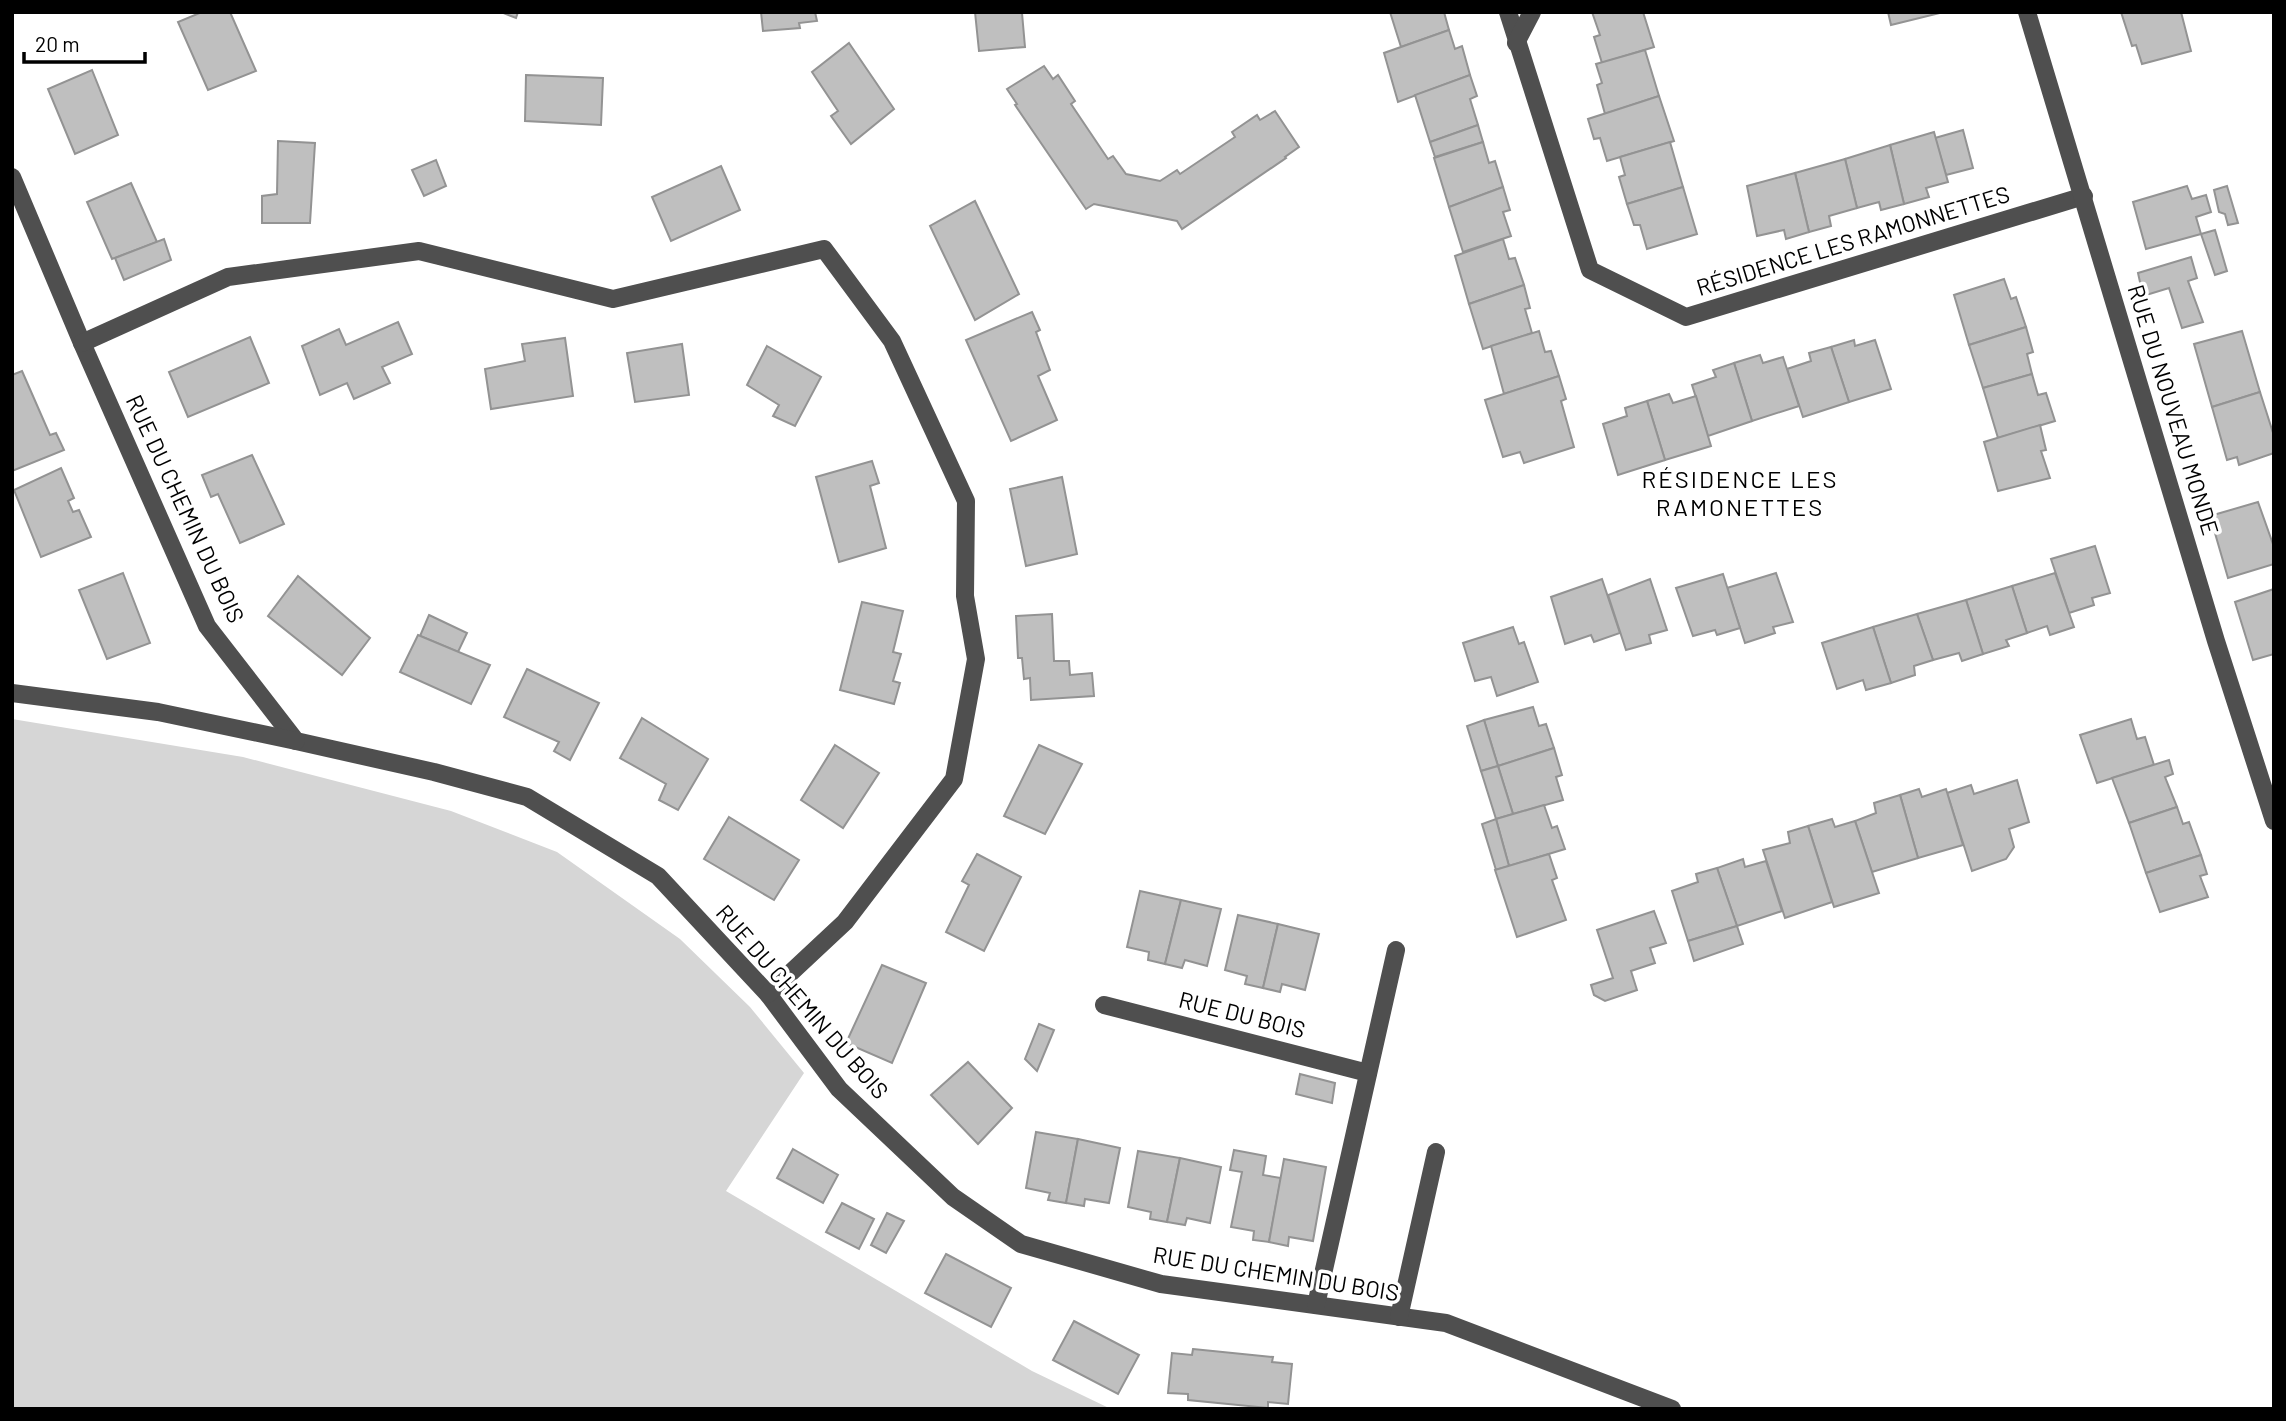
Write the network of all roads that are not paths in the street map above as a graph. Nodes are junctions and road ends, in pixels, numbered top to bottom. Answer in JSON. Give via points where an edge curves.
{"nodes":[{"id":1,"x":1508,"y":12,"type":"edge"},
{"id":2,"x":1532,"y":12,"type":"edge"},
{"id":3,"x":2027,"y":12,"type":"edge"},
{"id":4,"x":1517,"y":43,"type":"junction"},
{"id":5,"x":12,"y":177,"type":"edge"},
{"id":6,"x":2084,"y":197,"type":"junction"},
{"id":7,"x":82,"y":343,"type":"junction"},
{"id":8,"x":12,"y":694,"type":"edge"},
{"id":9,"x":296,"y":741,"type":"junction"},
{"id":10,"x":2274,"y":821,"type":"edge"},
{"id":11,"x":1396,"y":950,"type":"dead end"},
{"id":12,"x":768,"y":994,"type":"junction"},
{"id":13,"x":1104,"y":1005,"type":"dead end"},
{"id":14,"x":1368,"y":1073,"type":"junction"},
{"id":15,"x":1436,"y":1152,"type":"dead end"},
{"id":16,"x":1316,"y":1305,"type":"junction"},
{"id":17,"x":1399,"y":1317,"type":"junction"},
{"id":18,"x":1672,"y":1409,"type":"edge"}],
"edges":[{"from":1,"to":4,"type":"street","name":"RÉSIDENCE LES RAMONNETTES"},
{"from":2,"to":4,"type":"street"},
{"from":3,"to":6,"type":"street","name":"RUE DU NOUVEAU MONDE"},
{"from":4,"to":6,"type":"street","name":"RÉSIDENCE LES RAMONNETTES","via":[[1590,270],[1686,317]]},
{"from":5,"to":7,"type":"street","name":"RUE DU CHEMIN DU BOIS"},
{"from":6,"to":10,"type":"street","name":"RUE DU NOUVEAU MONDE"},
{"from":7,"to":9,"type":"street","name":"RUE DU CHEMIN DU BOIS","via":[[207,626]]},
{"from":7,"to":12,"type":"street","via":[[228,277],[419,251],[613,299],[824,249],[892,341],[965,501],[965,596],[975,659],[954,779],[845,922]]},
{"from":8,"to":9,"type":"street","via":[[158,712]]},
{"from":9,"to":12,"type":"street","name":"RUE DU CHEMIN DU BOIS","via":[[527,797],[658,876]]},
{"from":11,"to":14,"type":"street"},
{"from":12,"to":16,"type":"street","name":"RUE DU CHEMIN DU BOIS","via":[[839,1089],[953,1197],[1021,1244],[1161,1284]]},
{"from":13,"to":14,"type":"street","name":"RUE DU BOIS"},
{"from":14,"to":16,"type":"street"},
{"from":15,"to":17,"type":"street"},
{"from":16,"to":17,"type":"street","name":"RUE DU CHEMIN DU BOIS"},
{"from":17,"to":18,"type":"street","name":"RUE DU CHEMIN DU BOIS","via":[[1446,1323]]}]}
